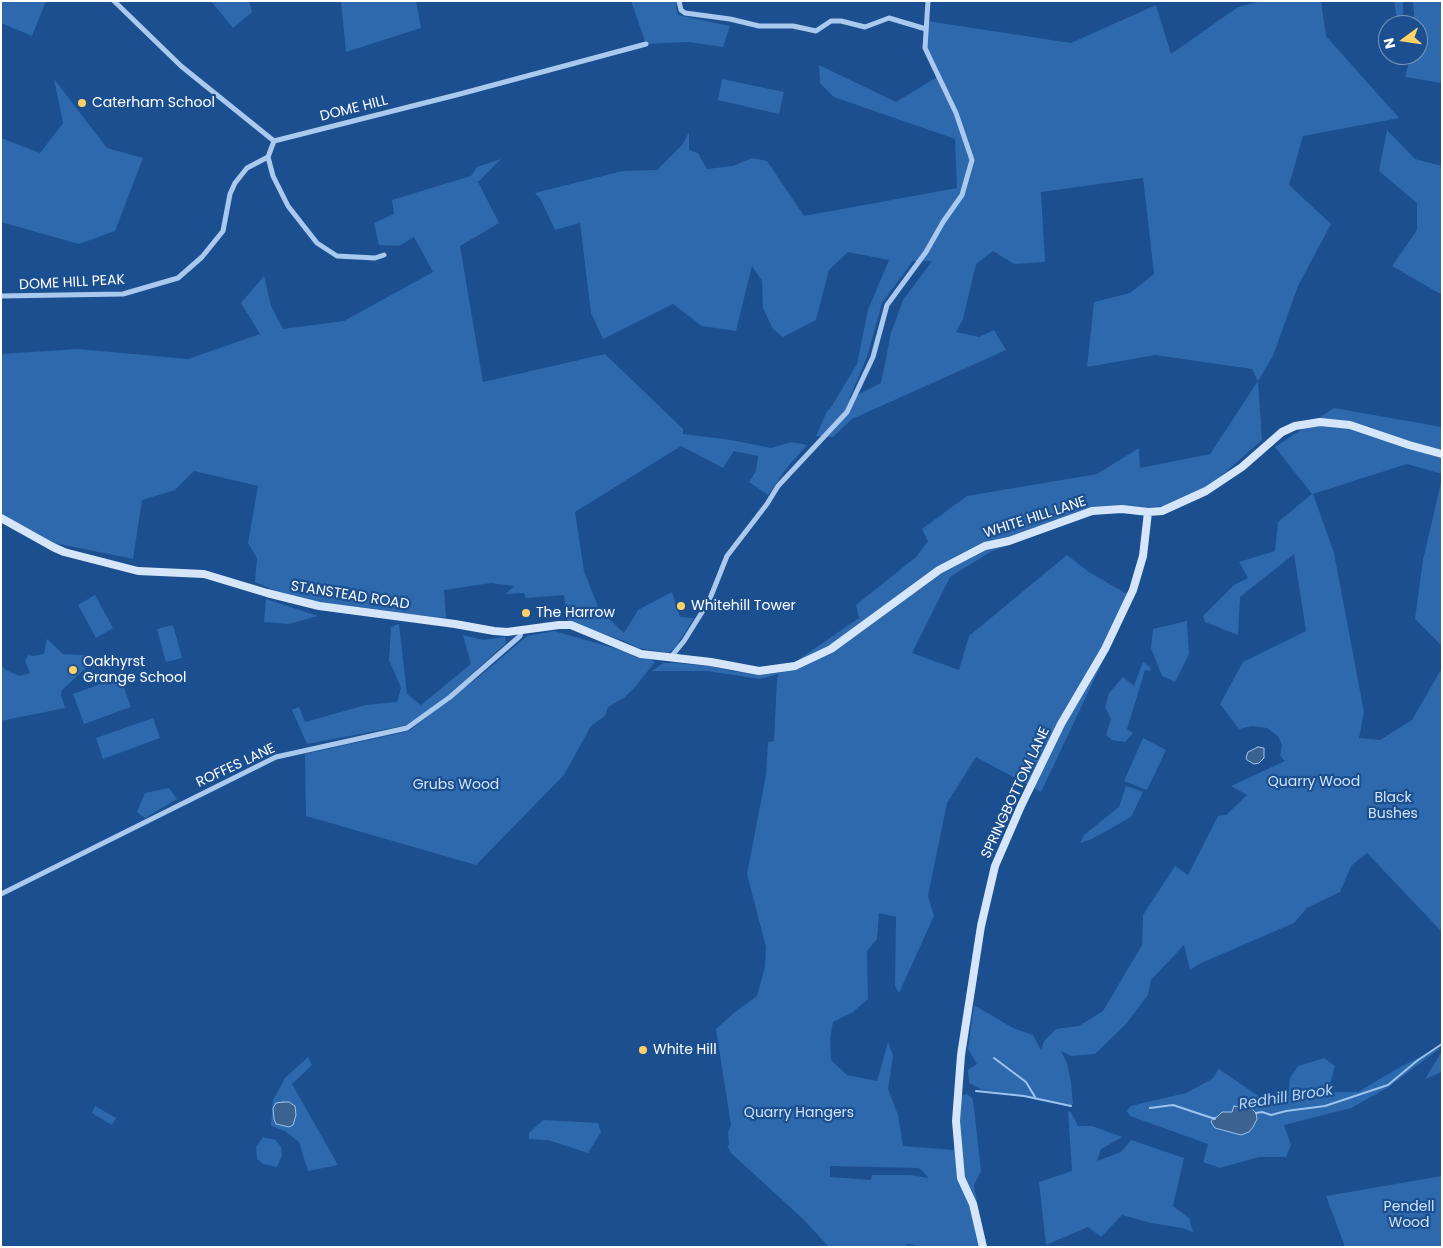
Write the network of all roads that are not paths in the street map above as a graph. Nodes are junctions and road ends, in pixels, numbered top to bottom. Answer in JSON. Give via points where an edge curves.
{"nodes":[{"id":1,"x":114,"y":1,"type":"edge"},
{"id":2,"x":679,"y":1,"type":"edge"},
{"id":3,"x":928,"y":1,"type":"edge"},
{"id":4,"x":926,"y":28,"type":"junction"},
{"id":5,"x":646,"y":44,"type":"dead end"},
{"id":6,"x":274,"y":141,"type":"junction"},
{"id":7,"x":268,"y":157,"type":"junction"},
{"id":8,"x":384,"y":255,"type":"dead end"},
{"id":9,"x":1,"y":296,"type":"edge"},
{"id":10,"x":1442,"y":454,"type":"edge"},
{"id":11,"x":1148,"y":512,"type":"junction"},
{"id":12,"x":1,"y":518,"type":"edge"},
{"id":13,"x":522,"y":630,"type":"junction"},
{"id":14,"x":671,"y":657,"type":"junction"},
{"id":15,"x":1,"y":894,"type":"edge"},
{"id":16,"x":983,"y":1247,"type":"edge"}],
"edges":[{"from":1,"to":6,"type":"street","via":[[181,66]]},
{"from":2,"to":4,"type":"street","via":[[685,13],[730,18],[759,26],[793,26],[816,31],[831,21],[841,20],[865,27],[889,18]]},
{"from":3,"to":4,"type":"street"},
{"from":4,"to":14,"type":"street","via":[[925,48],[956,113],[972,160],[962,195],[887,305],[873,357],[847,412],[778,486],[731,550],[709,601]]},
{"from":5,"to":6,"type":"street","name":"DOME HILL"},
{"from":6,"to":7,"type":"street"},
{"from":7,"to":8,"type":"street","via":[[273,176],[288,206],[317,243],[337,256],[375,258]]},
{"from":7,"to":9,"type":"street","name":"DOME HILL PEAK","via":[[247,168],[235,183],[223,230],[202,257],[178,278],[123,294]]},
{"from":10,"to":11,"type":"street","name":"WHITE HILL LANE","via":[[1350,425],[1320,422],[1295,426],[1282,432],[1242,467],[1206,491],[1162,511]]},
{"from":11,"to":14,"type":"street","name":"WHITE HILL LANE","via":[[1092,511],[1009,541],[985,546],[939,570],[831,650],[796,666],[759,671]]},
{"from":11,"to":16,"type":"street","name":"SPRINGBOTTOM LANE","via":[[1143,556],[1133,590],[1105,649],[1061,724],[1022,806],[995,866],[981,926],[961,1055],[956,1121],[961,1178],[973,1204]]},
{"from":12,"to":13,"type":"street","name":"STANSTEAD ROAD","via":[[64,552],[138,571],[204,574],[319,606],[494,631]]},
{"from":13,"to":14,"type":"street","name":"STANSTEAD ROAD","via":[[571,626],[641,654]]},
{"from":13,"to":15,"type":"street","name":"ROFFES LANE","via":[[520,636],[450,697],[408,728],[276,757]]}]}
